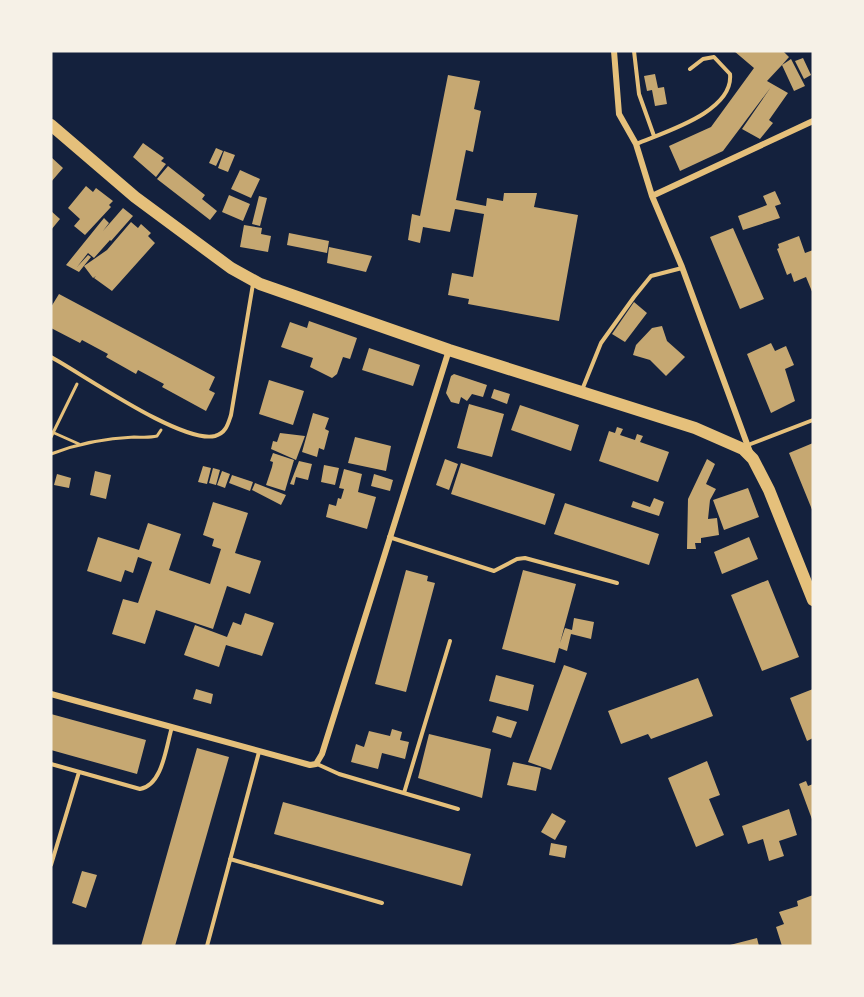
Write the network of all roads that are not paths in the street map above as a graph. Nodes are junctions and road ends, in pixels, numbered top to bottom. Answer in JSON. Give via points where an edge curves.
{"nodes":[{"id":1,"x":614,"y":51,"type":"edge"},
{"id":2,"x":634,"y":51,"type":"edge"},
{"id":3,"x":690,"y":69,"type":"dead end"},
{"id":4,"x":813,"y":121,"type":"edge"},
{"id":5,"x":51,"y":125,"type":"edge"},
{"id":6,"x":654,"y":136,"type":"junction"},
{"id":7,"x":636,"y":144,"type":"junction"},
{"id":8,"x":652,"y":196,"type":"junction"},
{"id":9,"x":682,"y":267,"type":"junction"},
{"id":10,"x":254,"y":281,"type":"junction"},
{"id":11,"x":449,"y":350,"type":"junction"},
{"id":12,"x":51,"y":357,"type":"edge"},
{"id":13,"x":582,"y":391,"type":"junction"},
{"id":14,"x":813,"y":420,"type":"edge"},
{"id":15,"x":748,"y":446,"type":"junction"},
{"id":16,"x":753,"y":459,"type":"junction"},
{"id":17,"x":388,"y":536,"type":"junction"},
{"id":18,"x":617,"y":584,"type":"dead end"},
{"id":19,"x":813,"y":600,"type":"edge"},
{"id":20,"x":450,"y":641,"type":"dead end"},
{"id":21,"x":51,"y":694,"type":"edge"},
{"id":22,"x":172,"y":726,"type":"junction"},
{"id":23,"x":259,"y":752,"type":"junction"},
{"id":24,"x":51,"y":764,"type":"edge"},
{"id":25,"x":316,"y":764,"type":"junction"},
{"id":26,"x":79,"y":772,"type":"junction"},
{"id":27,"x":404,"y":793,"type":"junction"},
{"id":28,"x":458,"y":808,"type":"dead end"},
{"id":29,"x":230,"y":859,"type":"junction"},
{"id":30,"x":51,"y":865,"type":"edge"},
{"id":31,"x":382,"y":903,"type":"dead end"},
{"id":32,"x":207,"y":946,"type":"edge"}],
"edges":[{"from":1,"to":7,"type":"street","via":[[619,114]]},
{"from":2,"to":6,"type":"lane","via":[[639,94]]},
{"from":3,"to":6,"type":"lane","via":[[703,59],[714,57],[730,74],[727,91],[708,112]]},
{"from":4,"to":8,"type":"street"},
{"from":5,"to":10,"type":"main road","via":[[135,197]]},
{"from":6,"to":7,"type":"lane"},
{"from":7,"to":8,"type":"street"},
{"from":8,"to":9,"type":"street"},
{"from":9,"to":13,"type":"lane","via":[[651,276],[633,297],[602,343]]},
{"from":9,"to":15,"type":"street"},
{"from":10,"to":11,"type":"main road"},
{"from":10,"to":12,"type":"lane","via":[[228,426],[216,436],[203,436],[166,422]]},
{"from":11,"to":13,"type":"main road"},
{"from":11,"to":17,"type":"street"},
{"from":13,"to":16,"type":"main road","via":[[709,433],[743,449]]},
{"from":14,"to":15,"type":"lane"},
{"from":15,"to":16,"type":"street"},
{"from":16,"to":19,"type":"main road"},
{"from":17,"to":18,"type":"lane","via":[[494,571],[525,558]]},
{"from":17,"to":25,"type":"street"},
{"from":20,"to":27,"type":"lane"},
{"from":21,"to":22,"type":"street"},
{"from":22,"to":23,"type":"street"},
{"from":22,"to":26,"type":"lane","via":[[154,782],[148,788]]},
{"from":23,"to":25,"type":"street"},
{"from":23,"to":29,"type":"lane"},
{"from":24,"to":26,"type":"lane"},
{"from":25,"to":27,"type":"lane"},
{"from":26,"to":30,"type":"lane"},
{"from":27,"to":28,"type":"lane"},
{"from":29,"to":31,"type":"lane"},
{"from":29,"to":32,"type":"lane"}]}
